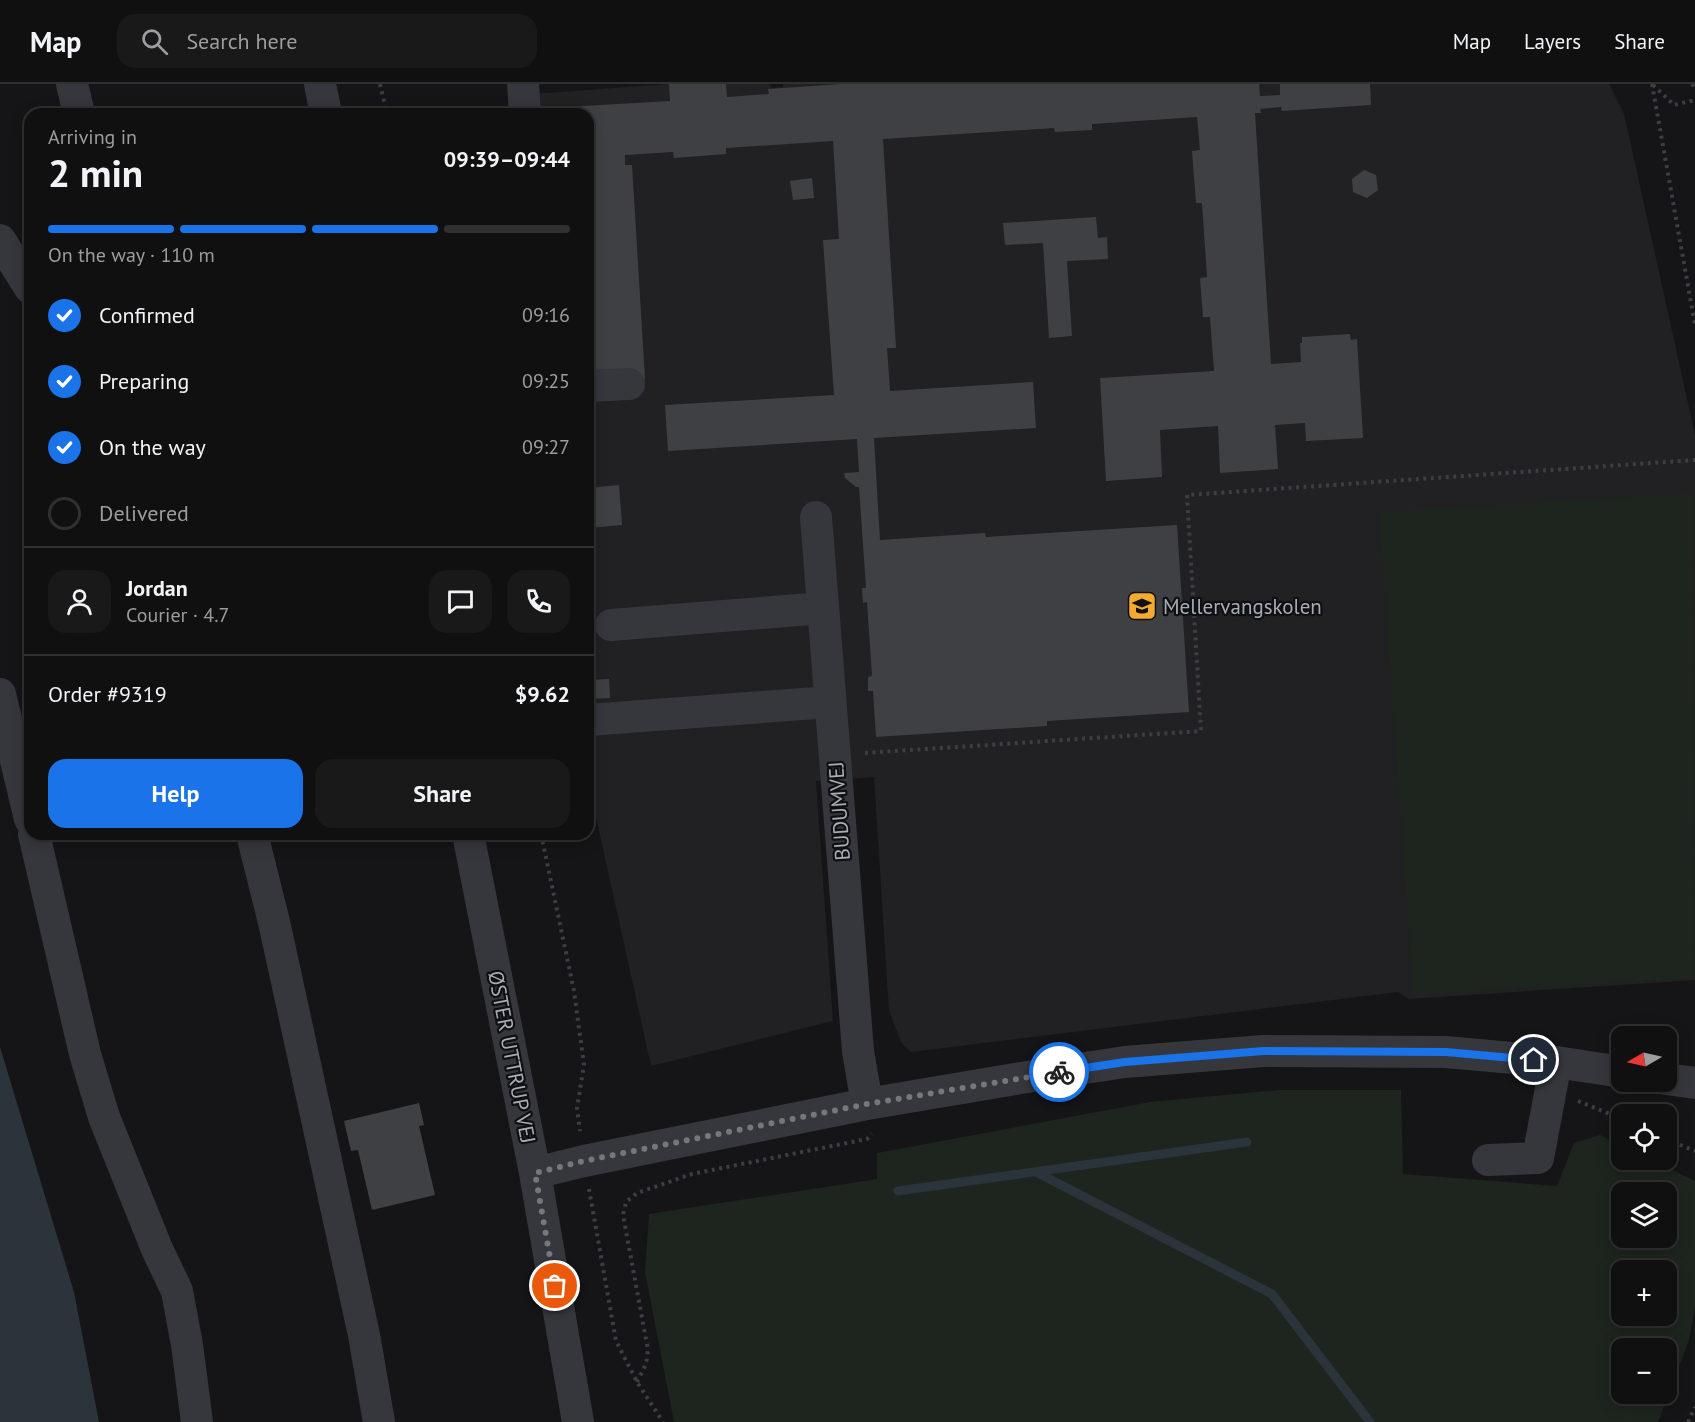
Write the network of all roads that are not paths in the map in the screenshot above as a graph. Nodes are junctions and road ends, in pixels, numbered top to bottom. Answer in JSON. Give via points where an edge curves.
{"nodes":[{"id":1,"x":72,"y":84,"type":"edge"},
{"id":2,"x":320,"y":84,"type":"edge"},
{"id":3,"x":523,"y":84,"type":"edge"},
{"id":4,"x":78,"y":108,"type":"edge"},
{"id":5,"x":325,"y":108,"type":"edge"},
{"id":6,"x":525,"y":108,"type":"edge"},
{"id":7,"x":0,"y":240,"type":"edge"},
{"id":8,"x":24,"y":278,"type":"edge"},
{"id":9,"x":629,"y":384,"type":"dead end"},
{"id":10,"x":594,"y":386,"type":"edge"},
{"id":11,"x":816,"y":517,"type":"dead end"},
{"id":12,"x":824,"y":608,"type":"junction"},
{"id":13,"x":610,"y":625,"type":"dead end"},
{"id":14,"x":0,"y":694,"type":"edge"},
{"id":15,"x":830,"y":702,"type":"junction"},
{"id":16,"x":594,"y":720,"type":"edge"},
{"id":17,"x":24,"y":794,"type":"edge"},
{"id":18,"x":35,"y":840,"type":"edge"},
{"id":19,"x":254,"y":840,"type":"edge"},
{"id":20,"x":469,"y":840,"type":"edge"},
{"id":21,"x":1611,"y":1073,"type":"edge"},
{"id":22,"x":1554,"y":1076,"type":"junction"},
{"id":23,"x":1677,"y":1080,"type":"edge"},
{"id":24,"x":1695,"y":1083,"type":"edge"},
{"id":25,"x":867,"y":1104,"type":"junction"},
{"id":26,"x":1488,"y":1160,"type":"dead end"},
{"id":27,"x":535,"y":1173,"type":"junction"},
{"id":28,"x":197,"y":1422,"type":"edge"},
{"id":29,"x":379,"y":1422,"type":"edge"},
{"id":30,"x":578,"y":1422,"type":"edge"}],
"edges":[{"from":1,"to":4,"type":"street"},
{"from":2,"to":5,"type":"street"},
{"from":3,"to":6,"type":"street"},
{"from":7,"to":8,"type":"street"},
{"from":9,"to":10,"type":"street"},
{"from":11,"to":12,"type":"street","name":"BUDUMVEJ"},
{"from":12,"to":13,"type":"street"},
{"from":12,"to":15,"type":"street","name":"BUDUMVEJ"},
{"from":14,"to":17,"type":"street"},
{"from":15,"to":16,"type":"street"},
{"from":15,"to":25,"type":"street","name":"BUDUMVEJ","via":[[858,1051]]},
{"from":18,"to":28,"type":"street","via":[[85,1054],[104,1117],[177,1291]]},
{"from":19,"to":29,"type":"street","via":[[364,1335]]},
{"from":20,"to":27,"type":"street","name":"ØSTER UTTRUP VEJ"},
{"from":21,"to":22,"type":"street"},
{"from":22,"to":25,"type":"street","via":[[1446,1052],[1263,1051],[1125,1062]]},
{"from":22,"to":26,"type":"street","via":[[1538,1158]]},
{"from":23,"to":24,"type":"street"},
{"from":25,"to":27,"type":"street"},
{"from":27,"to":30,"type":"street","name":"ØSTER UTTRUP VEJ"}]}
